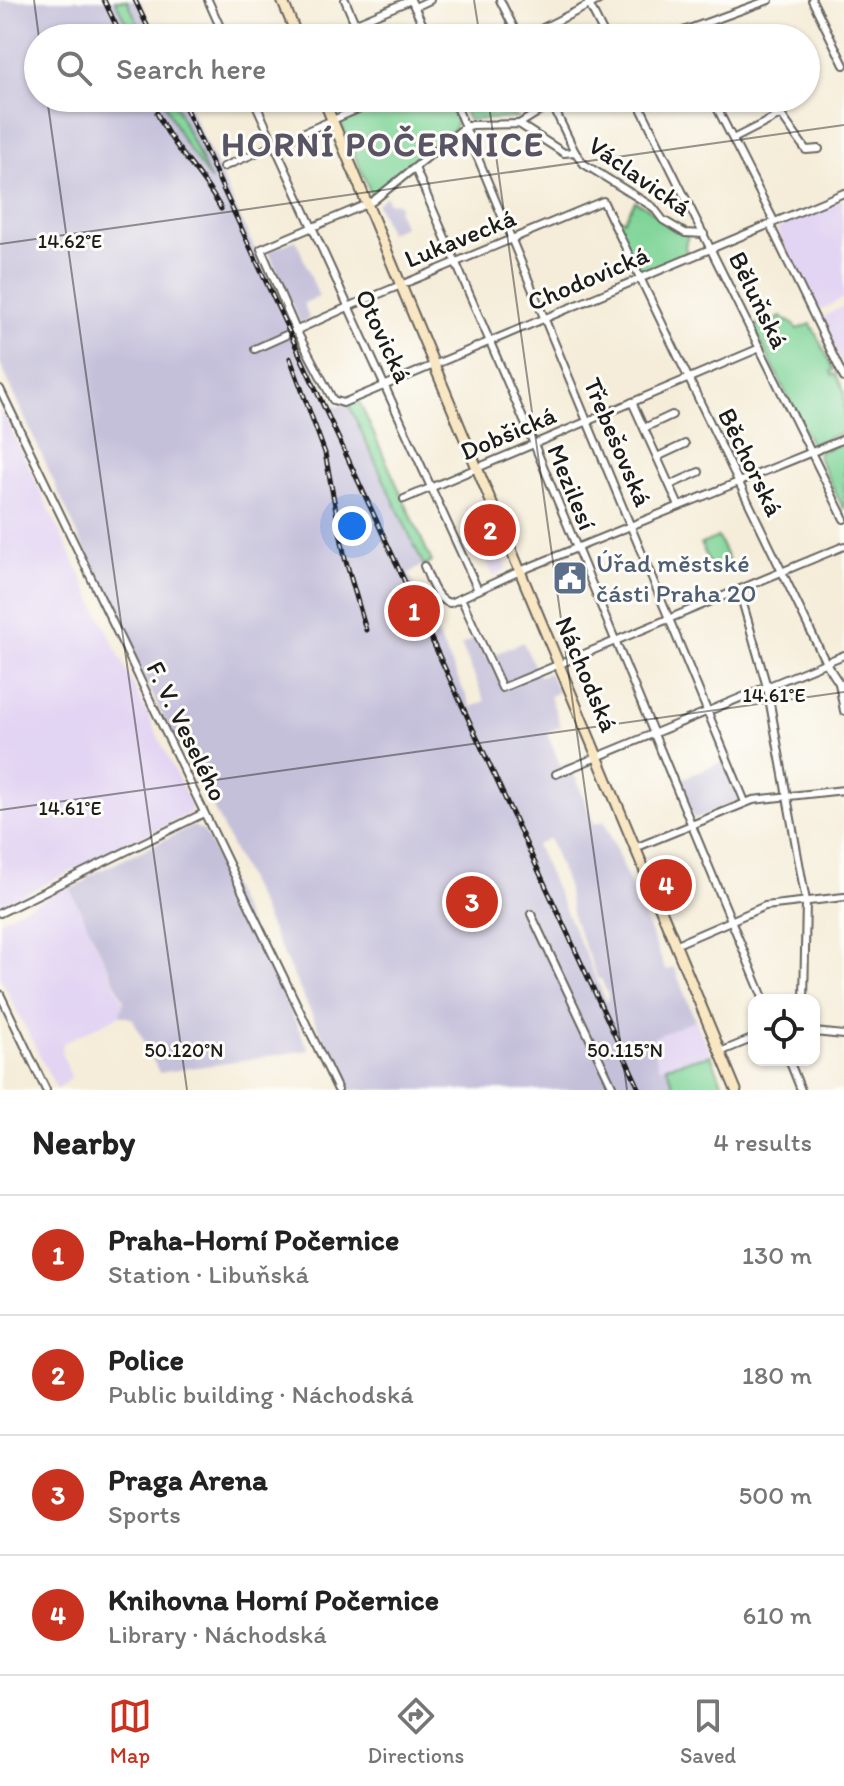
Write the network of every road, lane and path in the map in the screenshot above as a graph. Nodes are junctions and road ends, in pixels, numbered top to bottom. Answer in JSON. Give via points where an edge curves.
{"nodes":[{"id":1,"x":208,"y":0,"type":"edge"},
{"id":2,"x":282,"y":0,"type":"edge"},
{"id":3,"x":345,"y":0,"type":"edge"},
{"id":4,"x":430,"y":0,"type":"edge"},
{"id":5,"x":500,"y":0,"type":"edge"},
{"id":6,"x":599,"y":0,"type":"edge"},
{"id":7,"x":769,"y":0,"type":"edge"},
{"id":8,"x":812,"y":0,"type":"edge"},
{"id":9,"x":588,"y":2,"type":"edge"},
{"id":10,"x":760,"y":2,"type":"edge"},
{"id":11,"x":412,"y":3,"type":"edge"},
{"id":12,"x":219,"y":24,"type":"edge"},
{"id":13,"x":292,"y":24,"type":"edge"},
{"id":14,"x":355,"y":24,"type":"joint"},
{"id":15,"x":422,"y":24,"type":"edge"},
{"id":16,"x":513,"y":24,"type":"edge"},
{"id":17,"x":547,"y":24,"type":"edge"},
{"id":18,"x":599,"y":24,"type":"edge"},
{"id":19,"x":706,"y":24,"type":"edge"},
{"id":20,"x":844,"y":65,"type":"edge"},
{"id":21,"x":259,"y":112,"type":"edge"},
{"id":22,"x":329,"y":112,"type":"edge"},
{"id":23,"x":353,"y":112,"type":"edge"},
{"id":24,"x":459,"y":112,"type":"edge"},
{"id":25,"x":535,"y":112,"type":"edge"},
{"id":26,"x":555,"y":112,"type":"edge"},
{"id":27,"x":643,"y":112,"type":"edge"},
{"id":28,"x":719,"y":112,"type":"edge"},
{"id":29,"x":778,"y":112,"type":"edge"},
{"id":30,"x":780,"y":115,"type":"junction"},
{"id":31,"x":333,"y":121,"type":"junction"},
{"id":32,"x":519,"y":124,"type":"junction"},
{"id":33,"x":465,"y":127,"type":"junction"},
{"id":34,"x":733,"y":139,"type":"junction"},
{"id":35,"x":274,"y":145,"type":"junction"},
{"id":36,"x":819,"y":149,"type":"dead end"},
{"id":37,"x":575,"y":152,"type":"junction"},
{"id":38,"x":223,"y":167,"type":"dead end"},
{"id":39,"x":415,"y":168,"type":"junction"},
{"id":40,"x":844,"y":193,"type":"edge"},
{"id":41,"x":367,"y":204,"type":"junction"},
{"id":42,"x":772,"y":223,"type":"junction"},
{"id":43,"x":312,"y":228,"type":"junction"},
{"id":44,"x":704,"y":234,"type":"junction"},
{"id":45,"x":512,"y":239,"type":"junction"},
{"id":46,"x":711,"y":248,"type":"junction"},
{"id":47,"x":457,"y":262,"type":"junction"},
{"id":48,"x":640,"y":278,"type":"junction"},
{"id":49,"x":401,"y":285,"type":"junction"},
{"id":50,"x":348,"y":307,"type":"junction"},
{"id":51,"x":545,"y":318,"type":"junction"},
{"id":52,"x":296,"y":330,"type":"junction"},
{"id":53,"x":490,"y":341,"type":"junction"},
{"id":54,"x":760,"y":348,"type":"junction"},
{"id":55,"x":255,"y":349,"type":"dead end"},
{"id":56,"x":434,"y":365,"type":"junction"},
{"id":57,"x":689,"y":378,"type":"junction"},
{"id":58,"x":844,"y":378,"type":"edge"},
{"id":59,"x":384,"y":385,"type":"junction"},
{"id":60,"x":0,"y":389,"type":"edge"},
{"id":61,"x":632,"y":402,"type":"junction"},
{"id":62,"x":672,"y":415,"type":"dead end"},
{"id":63,"x":587,"y":421,"type":"junction"},
{"id":64,"x":644,"y":428,"type":"junction"},
{"id":65,"x":844,"y":439,"type":"edge"},
{"id":66,"x":534,"y":444,"type":"junction"},
{"id":67,"x":685,"y":444,"type":"dead end"},
{"id":68,"x":811,"y":452,"type":"junction"},
{"id":69,"x":657,"y":457,"type":"junction"},
{"id":70,"x":477,"y":468,"type":"junction"},
{"id":71,"x":699,"y":472,"type":"dead end"},
{"id":72,"x":739,"y":482,"type":"junction"},
{"id":73,"x":670,"y":485,"type":"junction"},
{"id":74,"x":431,"y":488,"type":"junction"},
{"id":75,"x":404,"y":499,"type":"dead end"},
{"id":76,"x":679,"y":506,"type":"junction"},
{"id":77,"x":844,"y":519,"type":"edge"},
{"id":78,"x":632,"y":526,"type":"junction"},
{"id":79,"x":844,"y":546,"type":"edge"},
{"id":80,"x":575,"y":549,"type":"junction"},
{"id":81,"x":424,"y":566,"type":"dead end"},
{"id":82,"x":520,"y":571,"type":"junction"},
{"id":83,"x":782,"y":572,"type":"junction"},
{"id":84,"x":478,"y":590,"type":"junction"},
{"id":85,"x":739,"y":590,"type":"junction"},
{"id":86,"x":461,"y":598,"type":"junction"},
{"id":87,"x":671,"y":618,"type":"junction"},
{"id":88,"x":614,"y":641,"type":"junction"},
{"id":89,"x":844,"y":655,"type":"edge"},
{"id":90,"x":826,"y":663,"type":"junction"},
{"id":91,"x":559,"y":664,"type":"junction"},
{"id":92,"x":841,"y":685,"type":"edge"},
{"id":93,"x":767,"y":687,"type":"junction"},
{"id":94,"x":708,"y":711,"type":"junction"},
{"id":95,"x":844,"y":711,"type":"edge"},
{"id":96,"x":653,"y":733,"type":"junction"},
{"id":97,"x":597,"y":756,"type":"junction"},
{"id":98,"x":556,"y":774,"type":"dead end"},
{"id":99,"x":844,"y":790,"type":"edge"},
{"id":100,"x":787,"y":796,"type":"junction"},
{"id":101,"x":745,"y":802,"type":"junction"},
{"id":102,"x":204,"y":813,"type":"junction"},
{"id":103,"x":692,"y":825,"type":"junction"},
{"id":104,"x":635,"y":848,"type":"junction"},
{"id":105,"x":844,"y":897,"type":"edge"},
{"id":106,"x":806,"y":901,"type":"junction"},
{"id":107,"x":0,"y":913,"type":"edge"},
{"id":108,"x":531,"y":914,"type":"dead end"},
{"id":109,"x":731,"y":920,"type":"junction"},
{"id":110,"x":675,"y":945,"type":"junction"},
{"id":111,"x":0,"y":994,"type":"edge"},
{"id":112,"x":762,"y":994,"type":"edge"},
{"id":113,"x":804,"y":994,"type":"edge"},
{"id":114,"x":820,"y":1033,"type":"edge"},
{"id":115,"x":844,"y":1035,"type":"edge"},
{"id":116,"x":748,"y":1040,"type":"edge"},
{"id":117,"x":720,"y":1052,"type":"junction"},
{"id":118,"x":791,"y":1066,"type":"edge"},
{"id":119,"x":46,"y":1090,"type":"edge"},
{"id":120,"x":338,"y":1090,"type":"edge"},
{"id":121,"x":614,"y":1090,"type":"edge"},
{"id":122,"x":736,"y":1090,"type":"edge"},
{"id":123,"x":801,"y":1090,"type":"edge"}],
"edges":[{"from":1,"to":12,"type":"street"},
{"from":2,"to":13,"type":"main road"},
{"from":3,"to":14,"type":"street"},
{"from":4,"to":11,"type":"street"},
{"from":5,"to":16,"type":"street"},
{"from":6,"to":9,"type":"street"},
{"from":7,"to":10,"type":"street"},
{"from":8,"to":20,"type":"street"},
{"from":9,"to":17,"type":"street"},
{"from":9,"to":18,"type":"street"},
{"from":10,"to":19,"type":"street"},
{"from":11,"to":14,"type":"street"},
{"from":11,"to":15,"type":"street"},
{"from":21,"to":35,"type":"street","name":"Otovická"},
{"from":22,"to":31,"type":"main road","name":"Náchodská"},
{"from":23,"to":31,"type":"street"},
{"from":24,"to":33,"type":"street","name":"Třebešovská"},
{"from":25,"to":32,"type":"street"},
{"from":26,"to":37,"type":"street"},
{"from":27,"to":44,"type":"street","name":"Běluňská"},
{"from":28,"to":34,"type":"street"},
{"from":29,"to":30,"type":"street"},
{"from":30,"to":34,"type":"street"},
{"from":30,"to":36,"type":"street","via":[[806,150]]},
{"from":31,"to":35,"type":"street"},
{"from":31,"to":41,"type":"main road","name":"Náchodská"},
{"from":32,"to":33,"type":"street"},
{"from":32,"to":37,"type":"street","name":"Václavická","via":[[564,153]]},
{"from":33,"to":39,"type":"street"},
{"from":33,"to":45,"type":"street","name":"Třebešovská"},
{"from":34,"to":42,"type":"street"},
{"from":35,"to":38,"type":"street"},
{"from":35,"to":43,"type":"street","name":"Otovická"},
{"from":37,"to":44,"type":"street","name":"Václavická","via":[[584,164],[653,207],[663,220],[685,233]]},
{"from":39,"to":41,"type":"street"},
{"from":39,"to":47,"type":"street","name":"Mezilesí"},
{"from":40,"to":42,"type":"street","name":"Chodovická"},
{"from":41,"to":43,"type":"street"},
{"from":41,"to":49,"type":"main road","name":"Náchodská"},
{"from":42,"to":46,"type":"street","name":"Chodovická"},
{"from":42,"to":58,"type":"street"},
{"from":43,"to":50,"type":"street","name":"Otovická"},
{"from":43,"to":52,"type":"street","via":[[261,249]]},
{"from":44,"to":46,"type":"street","name":"Běluňská"},
{"from":45,"to":47,"type":"street","name":"Lukavecká"},
{"from":45,"to":48,"type":"street","name":"Lukavecká","via":[[603,201]]},
{"from":45,"to":51,"type":"street","name":"Třebešovská"},
{"from":46,"to":48,"type":"street","name":"Chodovická"},
{"from":46,"to":54,"type":"street","name":"Běluňská"},
{"from":47,"to":49,"type":"street","name":"Lukavecká"},
{"from":47,"to":53,"type":"street","name":"Mezilesí"},
{"from":48,"to":51,"type":"street","name":"Chodovická"},
{"from":48,"to":57,"type":"street","name":"Běchorská"},
{"from":49,"to":50,"type":"street","name":"Lukavecká"},
{"from":49,"to":56,"type":"main road","name":"Náchodská"},
{"from":50,"to":52,"type":"street","name":"Lukavecká"},
{"from":50,"to":59,"type":"street","name":"Otovická"},
{"from":51,"to":53,"type":"street","name":"Chodovická"},
{"from":51,"to":63,"type":"street","name":"Třebešovská"},
{"from":52,"to":55,"type":"street","name":"Lukavecká"},
{"from":52,"to":59,"type":"street","name":"Chodovická","via":[[333,400],[343,403]]},
{"from":53,"to":56,"type":"street","name":"Chodovická"},
{"from":53,"to":66,"type":"street","name":"Mezilesí"},
{"from":54,"to":57,"type":"street","name":"Dobšická"},
{"from":54,"to":68,"type":"street","name":"Běluňská"},
{"from":56,"to":59,"type":"street","name":"Chodovická"},
{"from":56,"to":70,"type":"main road","name":"Náchodská"},
{"from":57,"to":61,"type":"street","name":"Dobšická"},
{"from":57,"to":72,"type":"street","name":"Běchorská"},
{"from":59,"to":74,"type":"street","name":"Otovická"},
{"from":60,"to":102,"type":"street","name":"F. V. Veselého"},
{"from":61,"to":63,"type":"street","name":"Dobšická"},
{"from":61,"to":64,"type":"street"},
{"from":62,"to":64,"type":"street"},
{"from":63,"to":66,"type":"street","name":"Dobšická"},
{"from":63,"to":78,"type":"street","name":"Třebešovská"},
{"from":64,"to":69,"type":"street"},
{"from":65,"to":68,"type":"street"},
{"from":66,"to":70,"type":"street","name":"Dobšická"},
{"from":66,"to":80,"type":"street","name":"Mezilesí"},
{"from":67,"to":69,"type":"street"},
{"from":68,"to":72,"type":"street"},
{"from":68,"to":77,"type":"street","name":"Běluňská"},
{"from":69,"to":73,"type":"street"},
{"from":70,"to":74,"type":"street","name":"Dobšická"},
{"from":70,"to":82,"type":"main road","name":"Náchodská"},
{"from":71,"to":73,"type":"street"},
{"from":72,"to":76,"type":"street"},
{"from":72,"to":83,"type":"street","name":"Běchorská"},
{"from":73,"to":76,"type":"street"},
{"from":74,"to":75,"type":"street","name":"Dobšická"},
{"from":74,"to":84,"type":"street","name":"Otovická"},
{"from":76,"to":78,"type":"street"},
{"from":78,"to":80,"type":"street"},
{"from":78,"to":87,"type":"street","name":"Třebešovská"},
{"from":79,"to":83,"type":"street"},
{"from":80,"to":82,"type":"street"},
{"from":80,"to":88,"type":"street","name":"Mezilesí"},
{"from":81,"to":86,"type":"street","via":[[445,603]]},
{"from":82,"to":84,"type":"street"},
{"from":82,"to":91,"type":"main road","name":"Náchodská"},
{"from":83,"to":85,"type":"street"},
{"from":83,"to":90,"type":"street","name":"Běchorská"},
{"from":84,"to":86,"type":"street"},
{"from":85,"to":87,"type":"street"},
{"from":85,"to":93,"type":"street"},
{"from":86,"to":91,"type":"street","via":[[502,688]]},
{"from":87,"to":88,"type":"street"},
{"from":87,"to":94,"type":"street","name":"Třebešovská"},
{"from":88,"to":91,"type":"street"},
{"from":88,"to":96,"type":"street","name":"Mezilesí"},
{"from":89,"to":90,"type":"street"},
{"from":90,"to":92,"type":"street","name":"Běchorská"},
{"from":90,"to":93,"type":"street"},
{"from":91,"to":97,"type":"main road","name":"Náchodská"},
{"from":92,"to":95,"type":"street"},
{"from":93,"to":94,"type":"street"},
{"from":93,"to":100,"type":"street"},
{"from":94,"to":96,"type":"street"},
{"from":94,"to":101,"type":"street","name":"Třebešovská"},
{"from":96,"to":97,"type":"street"},
{"from":96,"to":103,"type":"street","name":"Mezilesí"},
{"from":97,"to":98,"type":"street"},
{"from":97,"to":104,"type":"main road","name":"Náchodská"},
{"from":99,"to":100,"type":"street"},
{"from":100,"to":101,"type":"street"},
{"from":100,"to":106,"type":"street"},
{"from":101,"to":103,"type":"street"},
{"from":102,"to":107,"type":"street"},
{"from":102,"to":120,"type":"street","name":"F. V. Veselého"},
{"from":103,"to":104,"type":"street"},
{"from":103,"to":109,"type":"street","name":"Mezilesí"},
{"from":104,"to":110,"type":"main road","name":"Náchodská"},
{"from":105,"to":106,"type":"street"},
{"from":106,"to":109,"type":"street","via":[[765,906]]},
{"from":106,"to":113,"type":"street"},
{"from":108,"to":121,"type":"street"},
{"from":109,"to":110,"type":"street"},
{"from":109,"to":112,"type":"street","name":"Mezilesí"},
{"from":110,"to":117,"type":"main road","name":"Náchodská"},
{"from":111,"to":119,"type":"street"},
{"from":114,"to":115,"type":"street"},
{"from":116,"to":117,"type":"street"},
{"from":117,"to":122,"type":"main road","name":"Náchodská"},
{"from":118,"to":123,"type":"street"}]}
